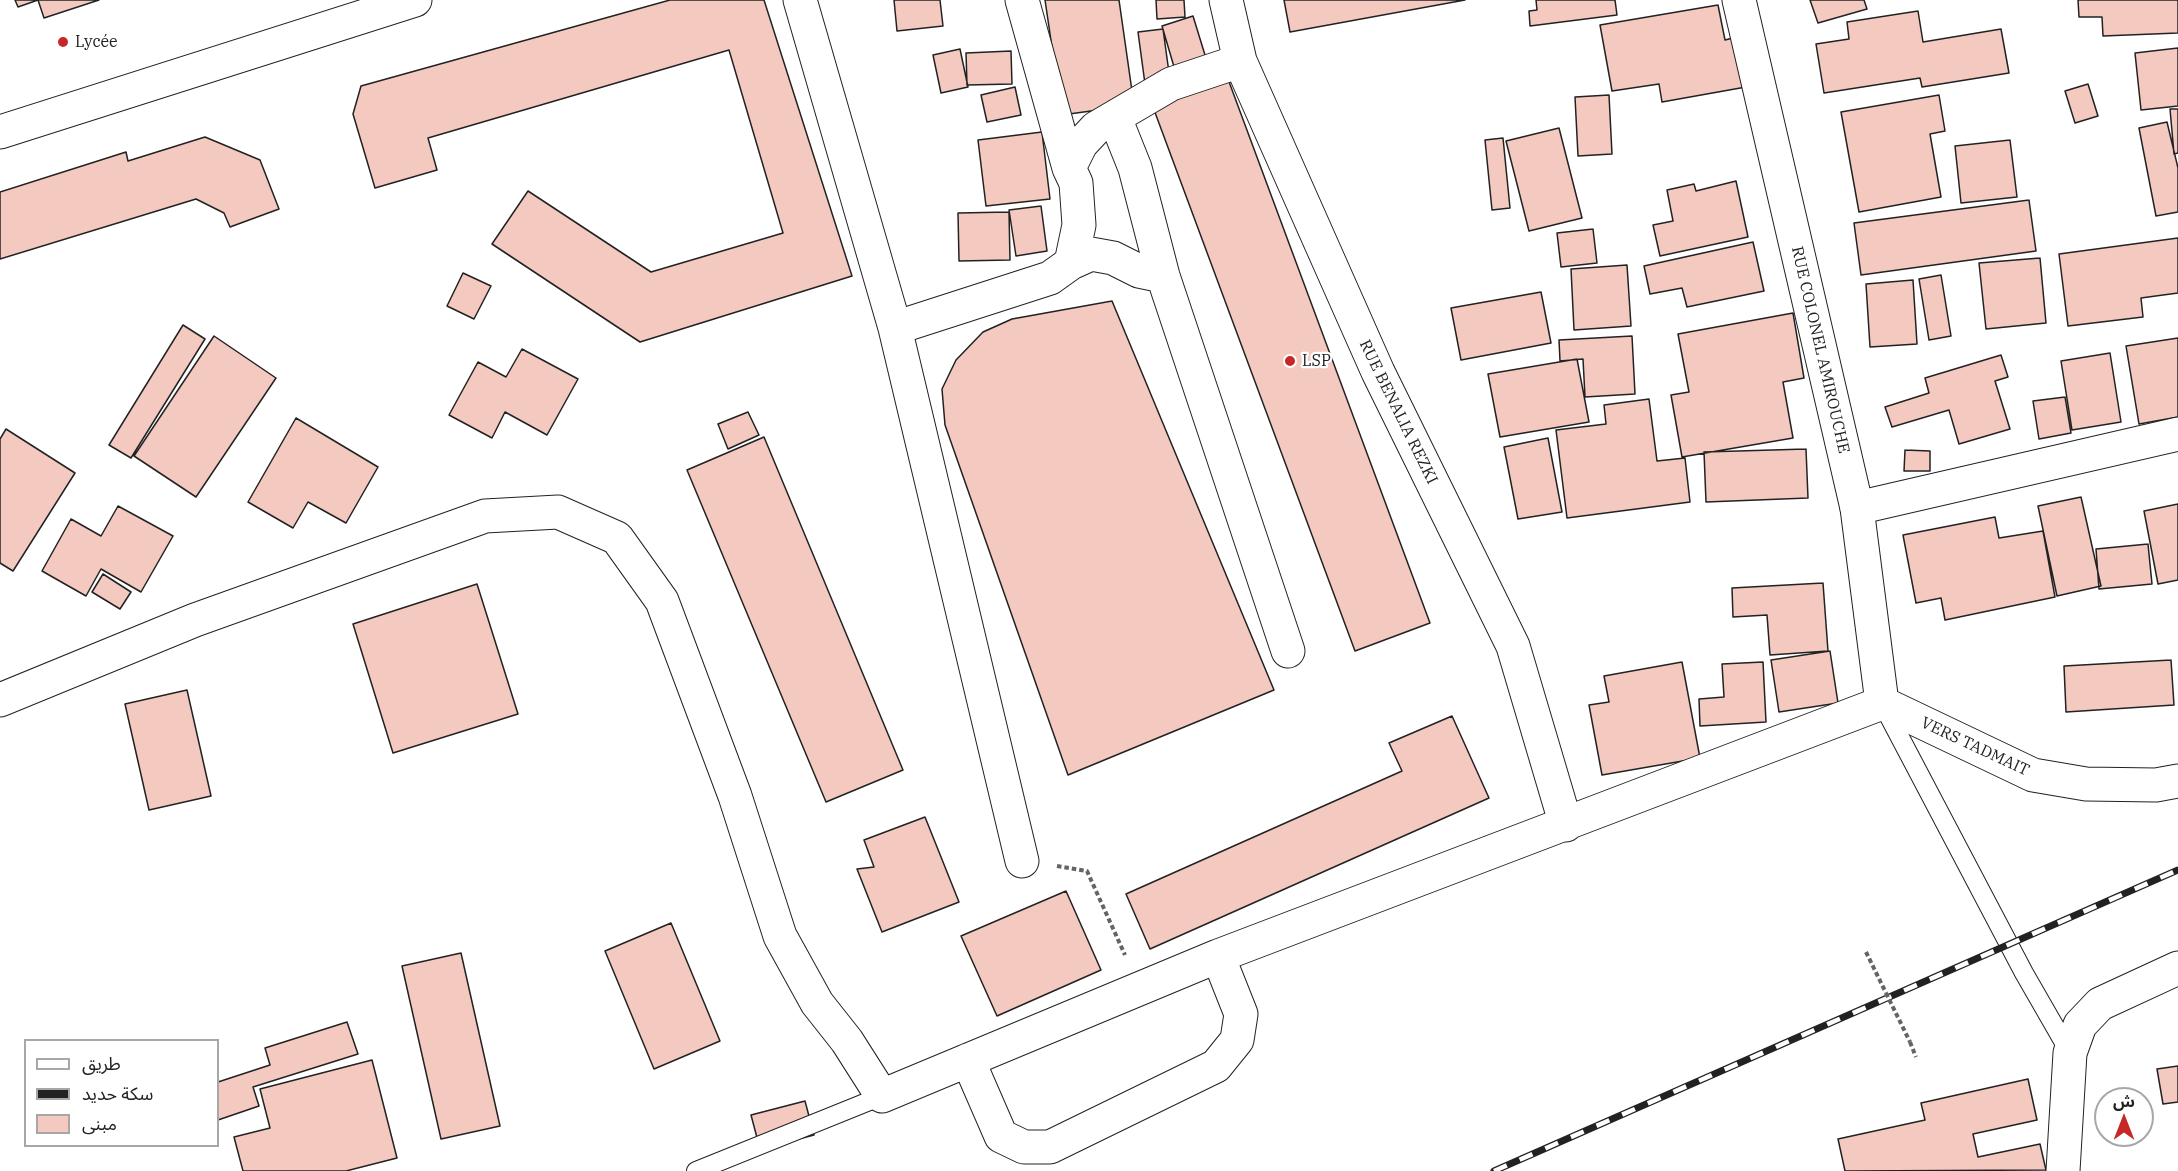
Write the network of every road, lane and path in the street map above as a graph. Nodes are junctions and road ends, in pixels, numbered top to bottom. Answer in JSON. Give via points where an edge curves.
{"nodes":[{"id":1,"x":415,"y":0,"type":"edge"},
{"id":2,"x":800,"y":0,"type":"edge"},
{"id":3,"x":1023,"y":0,"type":"edge"},
{"id":4,"x":1226,"y":0,"type":"edge"},
{"id":5,"x":1739,"y":0,"type":"edge"},
{"id":6,"x":1240,"y":61,"type":"junction"},
{"id":7,"x":1114,"y":118,"type":"junction"},
{"id":8,"x":0,"y":132,"type":"edge"},
{"id":9,"x":1069,"y":168,"type":"junction"},
{"id":10,"x":1071,"y":263,"type":"junction"},
{"id":11,"x":1163,"y":276,"type":"junction"},
{"id":12,"x":895,"y":328,"type":"junction"},
{"id":13,"x":2178,"y":434,"type":"edge"},
{"id":14,"x":1857,"y":508,"type":"junction"},
{"id":15,"x":1288,"y":651,"type":"dead end"},
{"id":16,"x":0,"y":700,"type":"edge"},
{"id":17,"x":1882,"y":703,"type":"junction"},
{"id":18,"x":2178,"y":781,"type":"edge"},
{"id":19,"x":1566,"y":825,"type":"junction"},
{"id":20,"x":1022,"y":861,"type":"dead end"},
{"id":21,"x":1087,"y":871,"type":"dead end"},
{"id":22,"x":1866,"y":952,"type":"dead end"},
{"id":23,"x":1218,"y":956,"type":"junction"},
{"id":24,"x":2178,"y":968,"type":"edge"},
{"id":25,"x":1140,"y":988,"type":"junction"},
{"id":26,"x":2070,"y":1053,"type":"junction"},
{"id":27,"x":1916,"y":1057,"type":"dead end"},
{"id":28,"x":968,"y":1060,"type":"junction"},
{"id":29,"x":882,"y":1096,"type":"junction"},
{"id":30,"x":696,"y":1171,"type":"edge"},
{"id":31,"x":2063,"y":1171,"type":"edge"}],
"edges":[{"from":1,"to":8,"type":"street"},
{"from":2,"to":12,"type":"street"},
{"from":3,"to":9,"type":"street"},
{"from":4,"to":6,"type":"street","name":"RUE BENALIA REZKI"},
{"from":5,"to":14,"type":"street","name":"RUE COLONEL AMIROUCHE"},
{"from":6,"to":7,"type":"street","via":[[1170,84]]},
{"from":6,"to":19,"type":"street","name":"RUE BENALIA REZKI","via":[[1378,372],[1513,646]]},
{"from":7,"to":9,"type":"street","via":[[1096,128],[1081,144]]},
{"from":7,"to":11,"type":"street","via":[[1135,168]]},
{"from":9,"to":10,"type":"street","via":[[1077,183],[1079,225]]},
{"from":10,"to":11,"type":"street","via":[[1091,254]]},
{"from":10,"to":12,"type":"street","via":[[1050,278]]},
{"from":11,"to":15,"type":"street"},
{"from":12,"to":20,"type":"street"},
{"from":13,"to":14,"type":"street"},
{"from":14,"to":17,"type":"street","name":"RUE COLONEL AMIROUCHE"},
{"from":16,"to":29,"type":"street","via":[[195,620],[485,516],[558,512],[617,538],[662,602],[735,796],[780,936],[817,1003]]},
{"from":17,"to":18,"type":"street","name":"VERS TADMAIT","via":[[2033,775],[2086,784],[2156,785]]},
{"from":17,"to":19,"type":"street"},
{"from":17,"to":26,"type":"lane"},
{"from":19,"to":23,"type":"street"},
{"from":21,"to":25,"type":"path"},
{"from":22,"to":27,"type":"path","bridge":true},
{"from":23,"to":25,"type":"street"},
{"from":23,"to":28,"type":"street","via":[[1241,1014],[1237,1040],[1216,1066],[1050,1147],[1024,1147],[1002,1136]]},
{"from":24,"to":26,"type":"street","via":[[2100,1004],[2080,1025]]},
{"from":25,"to":28,"type":"street"},
{"from":26,"to":31,"type":"street"},
{"from":28,"to":29,"type":"street"},
{"from":29,"to":30,"type":"lane"}]}
